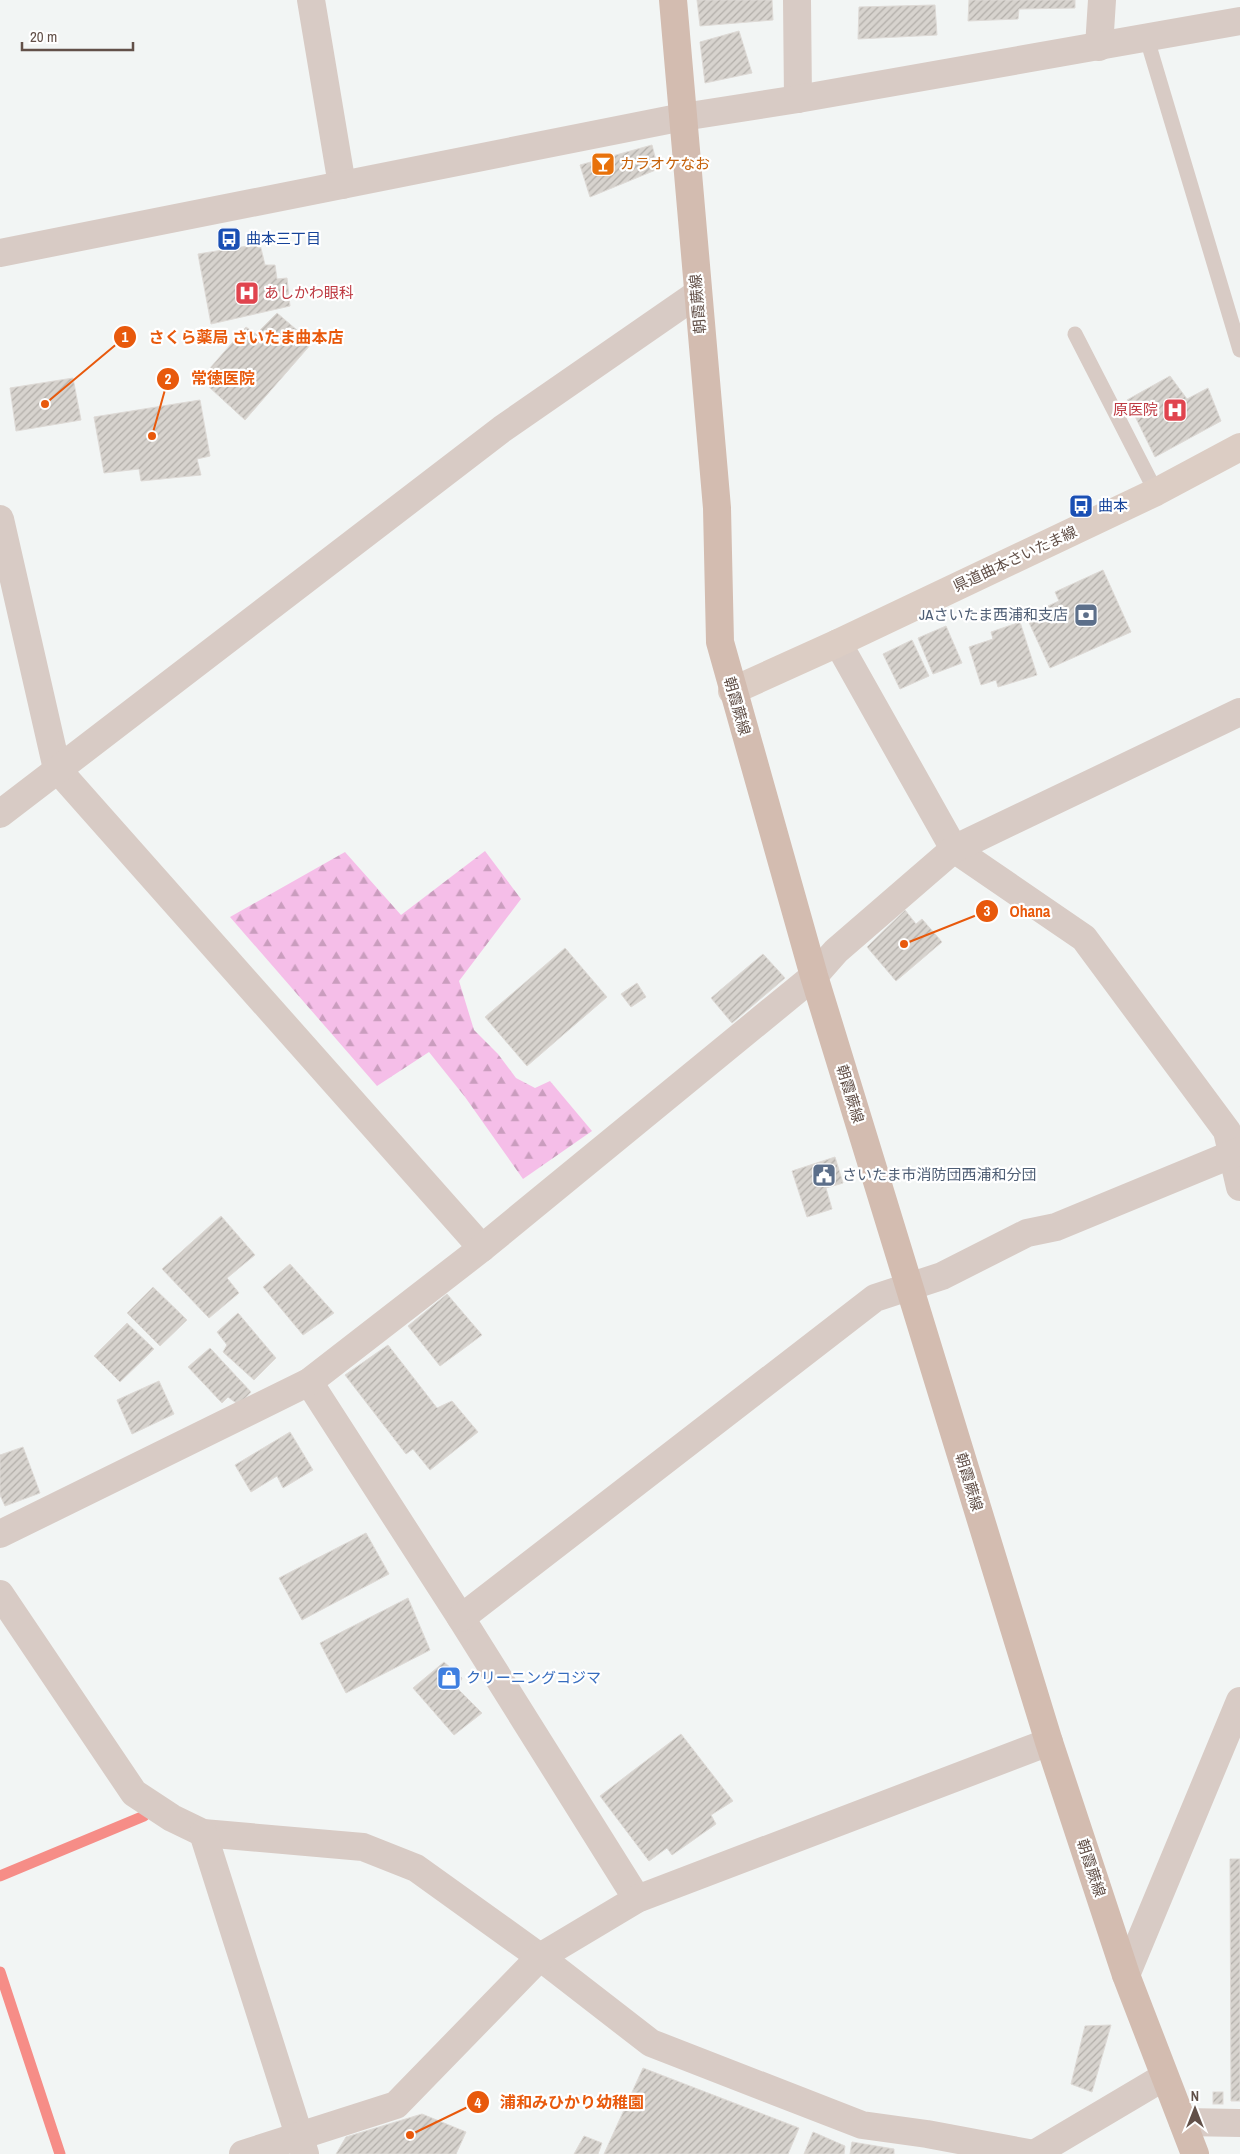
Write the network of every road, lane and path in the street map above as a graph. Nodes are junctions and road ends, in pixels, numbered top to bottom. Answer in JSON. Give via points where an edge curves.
{"nodes":[{"id":1,"x":311,"y":0,"type":"edge"},
{"id":2,"x":673,"y":0,"type":"edge"},
{"id":3,"x":797,"y":0,"type":"edge"},
{"id":4,"x":1102,"y":0,"type":"edge"},
{"id":5,"x":1240,"y":21,"type":"edge"},
{"id":6,"x":1147,"y":39,"type":"junction"},
{"id":7,"x":1099,"y":47,"type":"junction"},
{"id":8,"x":798,"y":99,"type":"junction"},
{"id":9,"x":684,"y":117,"type":"junction"},
{"id":10,"x":342,"y":185,"type":"junction"},
{"id":11,"x":0,"y":253,"type":"edge"},
{"id":12,"x":697,"y":294,"type":"junction"},
{"id":13,"x":1075,"y":334,"type":"dead end"},
{"id":14,"x":1240,"y":350,"type":"edge"},
{"id":15,"x":1240,"y":447,"type":"edge"},
{"id":16,"x":1156,"y":492,"type":"junction"},
{"id":17,"x":0,"y":519,"type":"edge"},
{"id":18,"x":838,"y":644,"type":"junction"},
{"id":19,"x":732,"y":691,"type":"junction"},
{"id":20,"x":1240,"y":712,"type":"edge"},
{"id":21,"x":57,"y":769,"type":"junction"},
{"id":22,"x":0,"y":814,"type":"edge"},
{"id":23,"x":954,"y":849,"type":"junction"},
{"id":24,"x":814,"y":976,"type":"junction"},
{"id":25,"x":1237,"y":1152,"type":"edge"},
{"id":26,"x":1240,"y":1187,"type":"edge"},
{"id":27,"x":482,"y":1248,"type":"junction"},
{"id":28,"x":908,"y":1286,"type":"junction"},
{"id":29,"x":309,"y":1382,"type":"junction"},
{"id":30,"x":0,"y":1534,"type":"edge"},
{"id":31,"x":0,"y":1594,"type":"edge"},
{"id":32,"x":461,"y":1618,"type":"junction"},
{"id":33,"x":1240,"y":1701,"type":"edge"},
{"id":34,"x":1049,"y":1742,"type":"junction"},
{"id":35,"x":203,"y":1833,"type":"junction"},
{"id":36,"x":636,"y":1899,"type":"junction"},
{"id":37,"x":540,"y":1957,"type":"junction"},
{"id":38,"x":1126,"y":1975,"type":"junction"},
{"id":39,"x":1164,"y":2077,"type":"junction"},
{"id":40,"x":1183,"y":2122,"type":"junction"},
{"id":41,"x":1240,"y":2123,"type":"edge"},
{"id":42,"x":302,"y":2145,"type":"edge"},
{"id":43,"x":243,"y":2154,"type":"edge"},
{"id":44,"x":1034,"y":2154,"type":"edge"},
{"id":45,"x":1195,"y":2154,"type":"edge"}],
"edges":[{"from":1,"to":10,"type":"street"},
{"from":2,"to":9,"type":"main road","name":"朝霞蕨線"},
{"from":3,"to":8,"type":"street"},
{"from":4,"to":7,"type":"street"},
{"from":5,"to":6,"type":"street"},
{"from":6,"to":7,"type":"street"},
{"from":6,"to":14,"type":"lane"},
{"from":7,"to":8,"type":"street"},
{"from":8,"to":9,"type":"street"},
{"from":9,"to":10,"type":"street"},
{"from":9,"to":12,"type":"main road","name":"朝霞蕨線"},
{"from":10,"to":11,"type":"street"},
{"from":12,"to":19,"type":"main road","name":"朝霞蕨線","via":[[717,508],[720,642]]},
{"from":12,"to":21,"type":"street","via":[[502,429]]},
{"from":13,"to":16,"type":"lane"},
{"from":15,"to":16,"type":"main road","name":"県道曲本さいたま線"},
{"from":16,"to":18,"type":"main road","name":"県道曲本さいたま線"},
{"from":17,"to":21,"type":"street"},
{"from":18,"to":19,"type":"main road","name":"県道曲本さいたま線"},
{"from":18,"to":23,"type":"street"},
{"from":19,"to":24,"type":"main road","name":"朝霞蕨線"},
{"from":20,"to":23,"type":"street"},
{"from":21,"to":22,"type":"street"},
{"from":21,"to":27,"type":"street"},
{"from":23,"to":24,"type":"street","via":[[836,951]]},
{"from":23,"to":25,"type":"street","via":[[1084,938],[1227,1131]]},
{"from":24,"to":27,"type":"street"},
{"from":24,"to":28,"type":"main road","name":"朝霞蕨線"},
{"from":25,"to":26,"type":"street"},
{"from":25,"to":28,"type":"street","via":[[1056,1227],[1027,1234],[942,1276]]},
{"from":27,"to":29,"type":"street"},
{"from":28,"to":32,"type":"street","via":[[875,1298]]},
{"from":28,"to":34,"type":"main road","name":"朝霞蕨線"},
{"from":29,"to":30,"type":"street"},
{"from":29,"to":32,"type":"street"},
{"from":31,"to":35,"type":"street","via":[[134,1792],[172,1818]]},
{"from":32,"to":36,"type":"street"},
{"from":33,"to":38,"type":"street"},
{"from":34,"to":36,"type":"street"},
{"from":34,"to":38,"type":"main road","name":"朝霞蕨線"},
{"from":35,"to":37,"type":"street","via":[[362,1847],[416,1868]]},
{"from":35,"to":42,"type":"street"},
{"from":36,"to":37,"type":"street"},
{"from":37,"to":42,"type":"street","via":[[396,2106]]},
{"from":37,"to":44,"type":"street","via":[[651,2043],[862,2125]]},
{"from":38,"to":39,"type":"main road","name":"朝霞蕨線"},
{"from":39,"to":40,"type":"main road","name":"朝霞蕨線"},
{"from":39,"to":44,"type":"street"},
{"from":40,"to":41,"type":"street"},
{"from":40,"to":45,"type":"main road","name":"朝霞蕨線"},
{"from":42,"to":43,"type":"street"}]}
